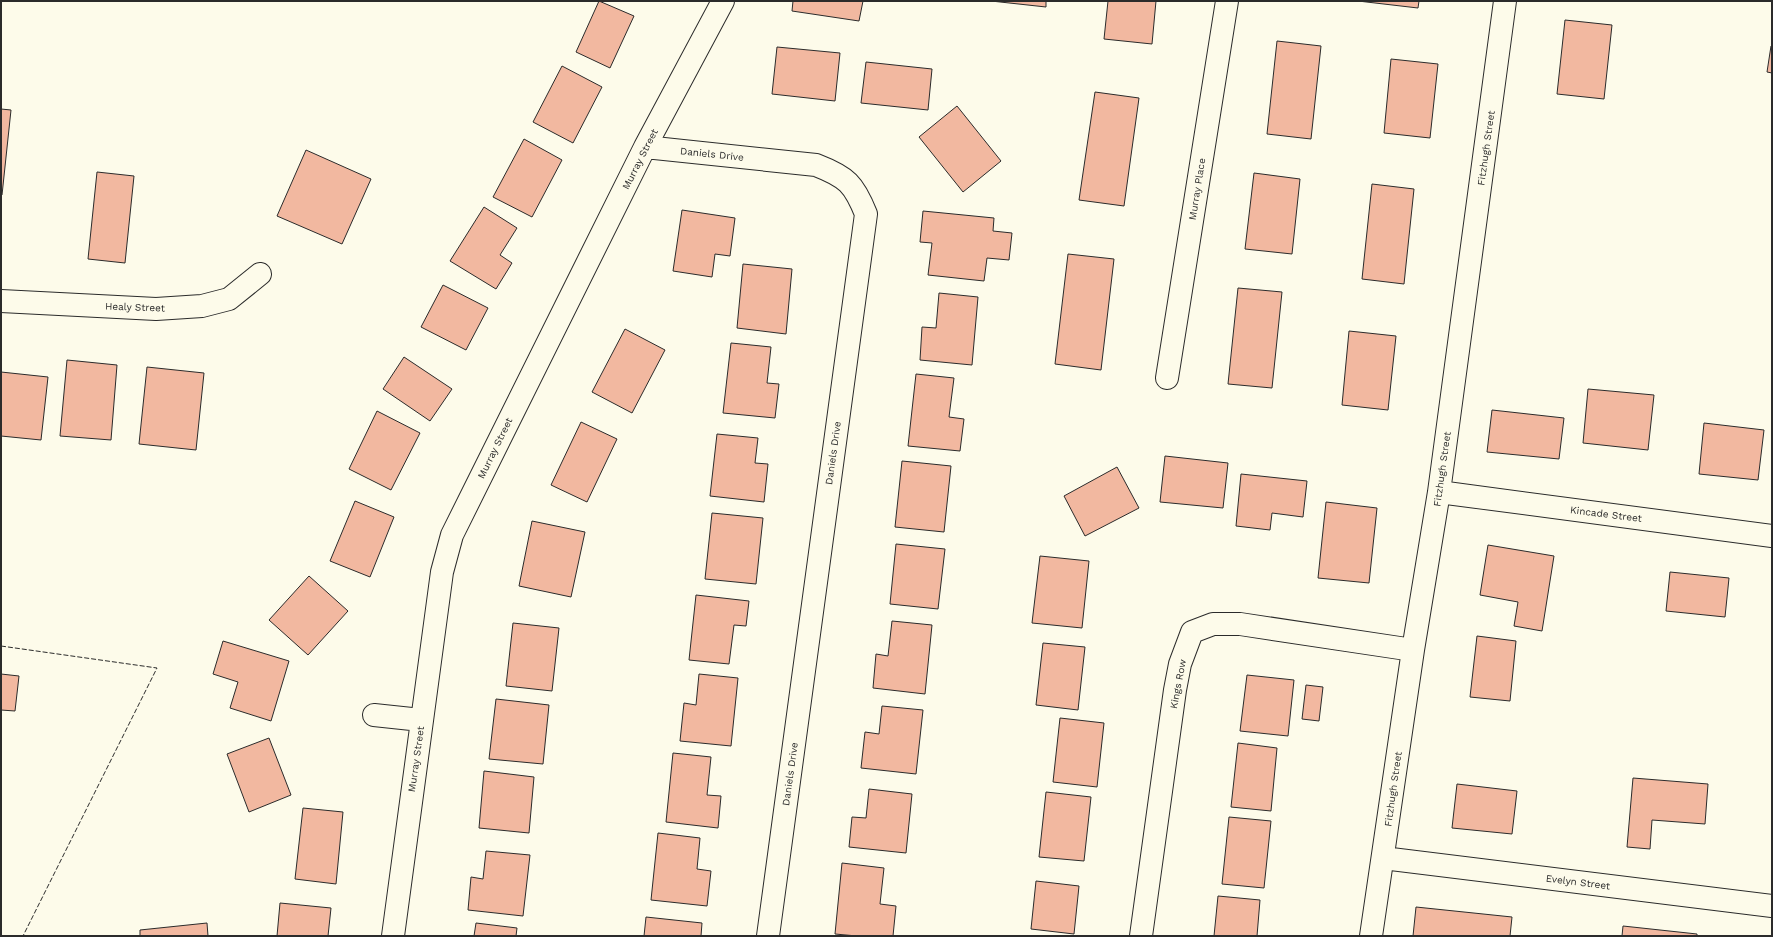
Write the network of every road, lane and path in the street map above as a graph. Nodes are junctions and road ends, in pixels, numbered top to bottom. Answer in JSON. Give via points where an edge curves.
{"nodes":[{"id":1,"x":723,"y":1,"type":"edge"},
{"id":2,"x":1227,"y":1,"type":"edge"},
{"id":3,"x":1505,"y":1,"type":"edge"},
{"id":4,"x":645,"y":147,"type":"junction"},
{"id":5,"x":260,"y":274,"type":"dead end"},
{"id":6,"x":1,"y":301,"type":"edge"},
{"id":7,"x":1167,"y":378,"type":"dead end"},
{"id":8,"x":1439,"y":492,"type":"junction"},
{"id":9,"x":1772,"y":536,"type":"edge"},
{"id":10,"x":1413,"y":650,"type":"junction"},
{"id":11,"x":374,"y":715,"type":"dead end"},
{"id":12,"x":421,"y":720,"type":"junction"},
{"id":13,"x":1383,"y":858,"type":"junction"},
{"id":14,"x":1772,"y":906,"type":"edge"},
{"id":15,"x":393,"y":936,"type":"edge"},
{"id":16,"x":768,"y":936,"type":"edge"},
{"id":17,"x":1141,"y":936,"type":"edge"},
{"id":18,"x":1371,"y":936,"type":"edge"}],
"edges":[{"from":1,"to":4,"type":"street","name":"Murray Street"},
{"from":2,"to":7,"type":"street","name":"Murray Place"},
{"from":3,"to":8,"type":"street","name":"Fitzhugh Street"},
{"from":4,"to":12,"type":"street","name":"Murray Street","via":[[452,535],[442,572]]},
{"from":4,"to":16,"type":"street","name":"Daniels Drive","via":[[816,165],[837,173],[857,191],[866,214]]},
{"from":5,"to":6,"type":"street","name":"Healy Street","via":[[229,299],[202,306],[156,309]]},
{"from":8,"to":9,"type":"street","name":"Kincade Street"},
{"from":8,"to":10,"type":"street","name":"Fitzhugh Street"},
{"from":10,"to":13,"type":"street","name":"Fitzhugh Street"},
{"from":10,"to":17,"type":"street","name":"Kings Row","via":[[1240,624],[1213,624],[1192,632],[1180,664],[1175,690]]},
{"from":11,"to":12,"type":"street"},
{"from":12,"to":15,"type":"street","name":"Murray Street"},
{"from":13,"to":14,"type":"street","name":"Evelyn Street"},
{"from":13,"to":18,"type":"street","name":"Fitzhugh Street"}]}
